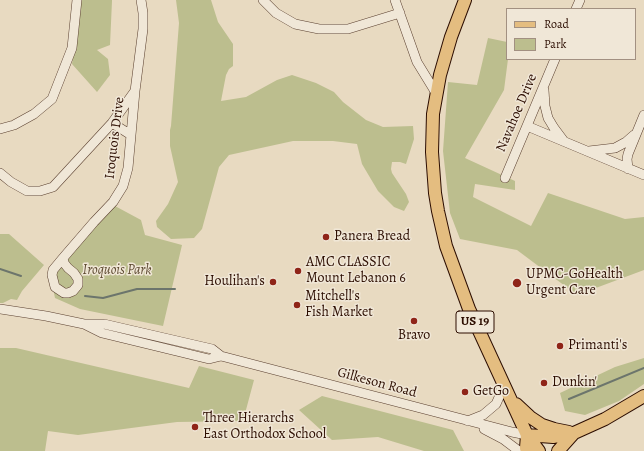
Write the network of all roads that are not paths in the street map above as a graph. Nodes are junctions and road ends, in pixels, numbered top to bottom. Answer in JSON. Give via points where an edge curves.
{"nodes":[{"id":1,"x":77,"y":0,"type":"edge"},
{"id":2,"x":141,"y":0,"type":"edge"},
{"id":3,"x":263,"y":0,"type":"edge"},
{"id":4,"x":395,"y":0,"type":"edge"},
{"id":5,"x":465,"y":0,"type":"edge"},
{"id":6,"x":400,"y":13,"type":"junction"},
{"id":7,"x":555,"y":60,"type":"edge"},
{"id":8,"x":544,"y":87,"type":"junction"},
{"id":9,"x":135,"y":91,"type":"junction"},
{"id":10,"x":436,"y":93,"type":"junction"},
{"id":11,"x":644,"y":115,"type":"edge"},
{"id":12,"x":112,"y":123,"type":"junction"},
{"id":13,"x":527,"y":126,"type":"junction"},
{"id":14,"x":0,"y":129,"type":"edge"},
{"id":15,"x":636,"y":133,"type":"junction"},
{"id":16,"x":131,"y":135,"type":"junction"},
{"id":17,"x":566,"y":142,"type":"junction"},
{"id":18,"x":588,"y":151,"type":"junction"},
{"id":19,"x":628,"y":169,"type":"junction"},
{"id":20,"x":0,"y":173,"type":"edge"},
{"id":21,"x":644,"y":175,"type":"edge"},
{"id":22,"x":505,"y":178,"type":"dead end"},
{"id":23,"x":63,"y":258,"type":"dead end"},
{"id":24,"x":0,"y":309,"type":"edge"},
{"id":25,"x":502,"y":379,"type":"junction"},
{"id":26,"x":644,"y":396,"type":"edge"},
{"id":27,"x":511,"y":399,"type":"junction"},
{"id":28,"x":468,"y":421,"type":"junction"},
{"id":29,"x":574,"y":433,"type":"junction"},
{"id":30,"x":527,"y":435,"type":"junction"},
{"id":31,"x":519,"y":451,"type":"edge"},
{"id":32,"x":527,"y":451,"type":"edge"},
{"id":33,"x":539,"y":451,"type":"edge"},
{"id":34,"x":558,"y":451,"type":"edge"}],
"edges":[{"from":1,"to":14,"type":"street","via":[[72,48],[52,99],[34,114]]},
{"from":2,"to":9,"type":"street","name":"Iroquois Drive","via":[[143,29]]},
{"from":3,"to":6,"type":"street","via":[[276,13],[295,24],[319,29],[348,29]]},
{"from":4,"to":6,"type":"street"},
{"from":5,"to":10,"type":"main road","number":"US 19","via":[[447,51]]},
{"from":6,"to":10,"type":"street","via":[[417,62]]},
{"from":7,"to":8,"type":"street","name":"Navahoe Drive"},
{"from":8,"to":13,"type":"street","name":"Navahoe Drive"},
{"from":8,"to":17,"type":"street","via":[[548,118]]},
{"from":9,"to":12,"type":"street"},
{"from":9,"to":16,"type":"street","name":"Iroquois Drive"},
{"from":10,"to":25,"type":"main road","number":"US 19","via":[[432,152],[441,228],[460,285]]},
{"from":11,"to":15,"type":"street"},
{"from":12,"to":16,"type":"street"},
{"from":12,"to":20,"type":"street","via":[[53,187],[27,191]]},
{"from":13,"to":17,"type":"street"},
{"from":13,"to":22,"type":"street","name":"Navahoe Drive"},
{"from":15,"to":18,"type":"street","via":[[615,148]]},
{"from":15,"to":19,"type":"street","via":[[628,154]]},
{"from":16,"to":23,"type":"street","name":"Iroquois Drive","via":[[128,168],[123,186],[113,202]]},
{"from":17,"to":18,"type":"street"},
{"from":18,"to":19,"type":"street"},
{"from":19,"to":21,"type":"street"},
{"from":24,"to":28,"type":"street","name":"Gilkeson Road","via":[[84,324],[102,333],[209,359],[221,356]]},
{"from":25,"to":27,"type":"main road","number":"US 19"},
{"from":25,"to":28,"type":"street","via":[[496,404],[483,415]]},
{"from":26,"to":29,"type":"main road","via":[[605,419]]},
{"from":27,"to":29,"type":"main road","via":[[542,425]]},
{"from":27,"to":30,"type":"main road","number":"US 19"},
{"from":28,"to":30,"type":"street","name":"Gilkeson Road"},
{"from":28,"to":31,"type":"street"},
{"from":29,"to":30,"type":"main road","via":[[553,437]]},
{"from":29,"to":34,"type":"main road"},
{"from":30,"to":32,"type":"main road","number":"US 19"},
{"from":30,"to":33,"type":"main road","number":"US 19"}]}
